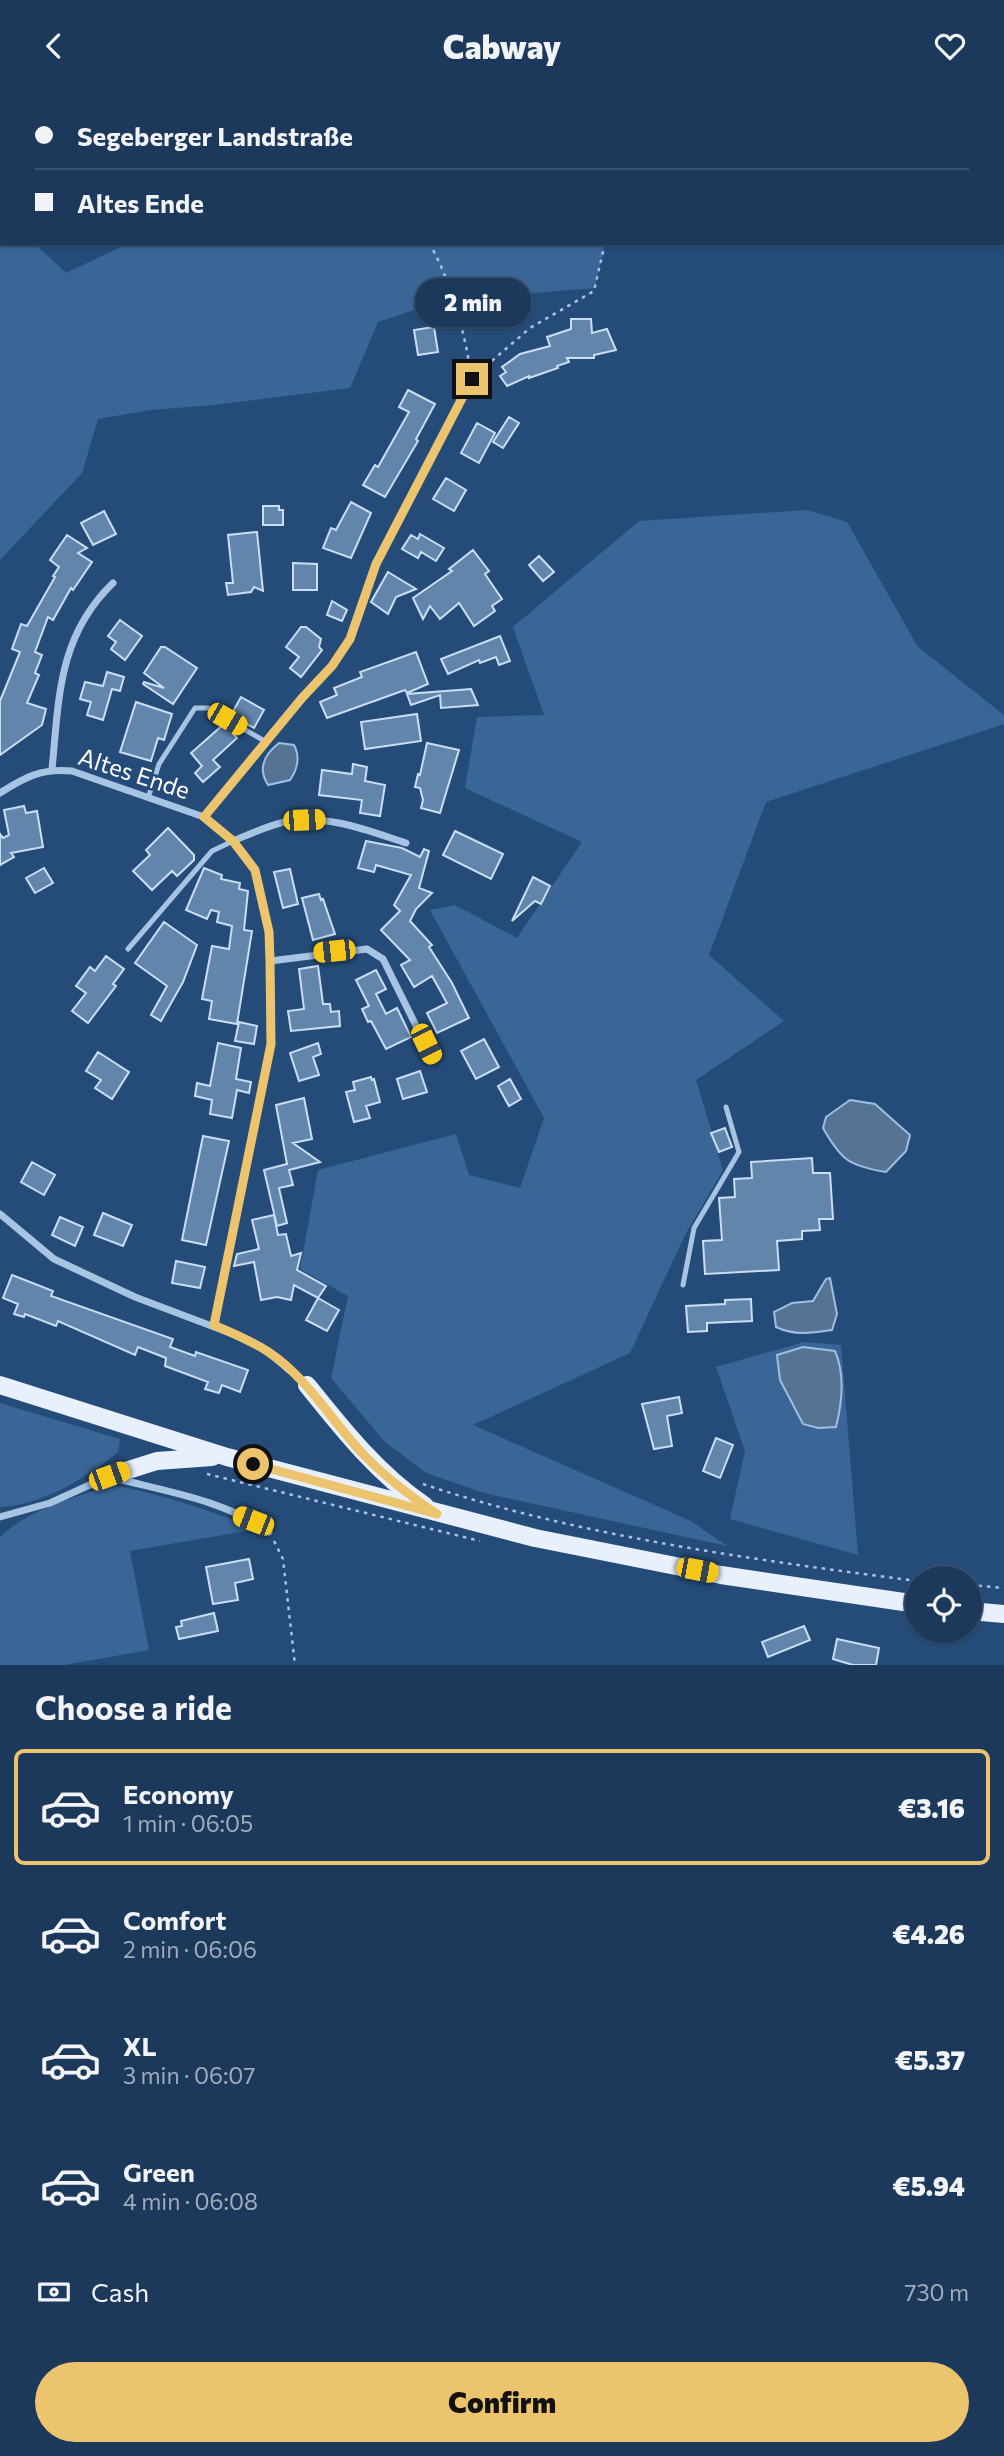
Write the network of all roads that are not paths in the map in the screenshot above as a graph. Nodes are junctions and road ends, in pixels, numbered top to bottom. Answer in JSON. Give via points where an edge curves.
{"nodes":[{"id":1,"x":472,"y":379,"type":"road end"},
{"id":2,"x":113,"y":583,"type":"dead end"},
{"id":3,"x":266,"y":742,"type":"junction"},
{"id":4,"x":52,"y":769,"type":"junction"},
{"id":5,"x":0,"y":793,"type":"edge"},
{"id":6,"x":148,"y":798,"type":"junction"},
{"id":7,"x":204,"y":817,"type":"junction"},
{"id":8,"x":233,"y":841,"type":"junction"},
{"id":9,"x":406,"y":843,"type":"dead end"},
{"id":10,"x":128,"y":949,"type":"dead end"},
{"id":11,"x":270,"y":961,"type":"junction"},
{"id":12,"x":433,"y":1060,"type":"dead end"},
{"id":13,"x":726,"y":1107,"type":"dead end"},
{"id":14,"x":0,"y":1213,"type":"edge"},
{"id":15,"x":683,"y":1285,"type":"dead end"},
{"id":16,"x":214,"y":1325,"type":"junction"},
{"id":17,"x":0,"y":1385,"type":"edge"},
{"id":18,"x":307,"y":1385,"type":"joint"},
{"id":19,"x":227,"y":1457,"type":"junction"},
{"id":20,"x":109,"y":1476,"type":"junction"},
{"id":21,"x":437,"y":1514,"type":"junction"},
{"id":22,"x":0,"y":1517,"type":"edge"},
{"id":23,"x":269,"y":1532,"type":"road end"},
{"id":24,"x":905,"y":1602,"type":"edge"},
{"id":25,"x":982,"y":1612,"type":"edge"},
{"id":26,"x":1004,"y":1614,"type":"edge"}],
"edges":[{"from":1,"to":3,"type":"street","name":"Altes Ende","via":[[376,564],[350,639]]},
{"from":2,"to":4,"type":"street","via":[[92,603],[69,650],[58,699]]},
{"from":3,"to":6,"type":"lane","via":[[208,708],[195,708],[159,764]]},
{"from":3,"to":7,"type":"street","name":"Altes Ende"},
{"from":4,"to":5,"type":"street","name":"Altes Ende","via":[[23,778]]},
{"from":4,"to":6,"type":"street","name":"Altes Ende"},
{"from":6,"to":7,"type":"street","name":"Altes Ende"},
{"from":7,"to":8,"type":"street"},
{"from":8,"to":9,"type":"street","via":[[288,821],[321,820]]},
{"from":8,"to":10,"type":"lane","via":[[212,851]]},
{"from":8,"to":11,"type":"street","via":[[259,882]]},
{"from":11,"to":12,"type":"street","via":[[357,949],[376,952]]},
{"from":11,"to":16,"type":"street","via":[[271,1044]]},
{"from":13,"to":15,"type":"lane","via":[[739,1152],[694,1228]]},
{"from":14,"to":16,"type":"street","via":[[54,1259],[135,1297]]},
{"from":16,"to":18,"type":"street","via":[[268,1352]]},
{"from":17,"to":19,"type":"main road"},
{"from":18,"to":21,"type":"main road","via":[[362,1453]]},
{"from":19,"to":20,"type":"main road","via":[[157,1461]]},
{"from":19,"to":21,"type":"main road"},
{"from":20,"to":22,"type":"street","via":[[50,1503]]},
{"from":20,"to":23,"type":"street","via":[[211,1504]]},
{"from":21,"to":24,"type":"main road","via":[[721,1575]]},
{"from":25,"to":26,"type":"main road"}]}
